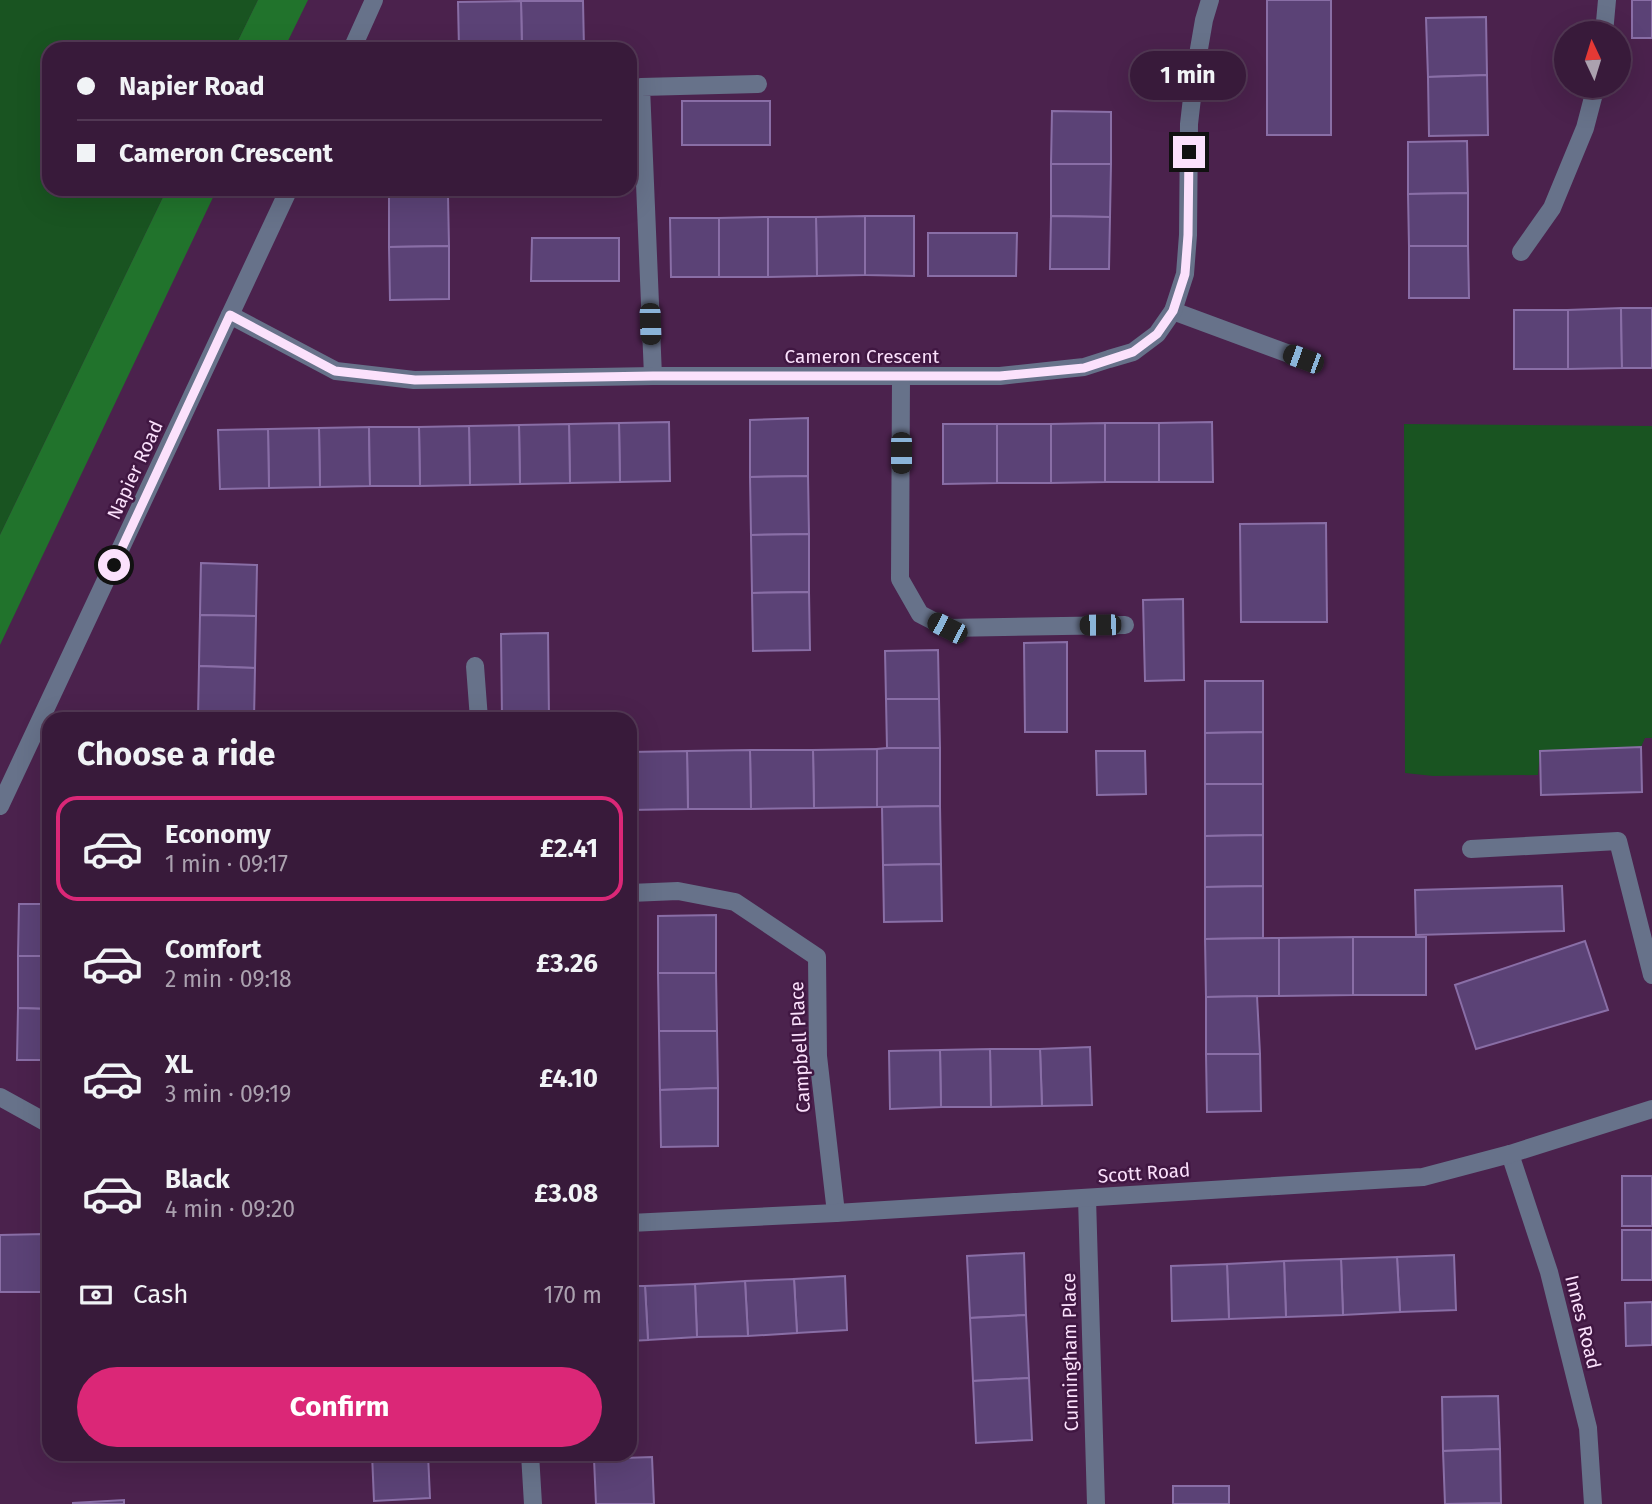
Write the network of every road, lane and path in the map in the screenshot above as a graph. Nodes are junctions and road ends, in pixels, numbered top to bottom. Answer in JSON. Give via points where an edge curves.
{"nodes":[{"id":1,"x":374,"y":0,"type":"edge"},
{"id":2,"x":1210,"y":0,"type":"edge"},
{"id":3,"x":1607,"y":0,"type":"edge"},
{"id":4,"x":1605,"y":21,"type":"edge"},
{"id":5,"x":355,"y":42,"type":"edge"},
{"id":6,"x":758,"y":83,"type":"dead end"},
{"id":7,"x":1593,"y":98,"type":"edge"},
{"id":8,"x":286,"y":196,"type":"edge"},
{"id":9,"x":1521,"y":252,"type":"dead end"},
{"id":10,"x":1173,"y":311,"type":"junction"},
{"id":11,"x":230,"y":315,"type":"junction"},
{"id":12,"x":1303,"y":359,"type":"dead end"},
{"id":13,"x":653,"y":376,"type":"junction"},
{"id":14,"x":901,"y":378,"type":"junction"},
{"id":15,"x":1125,"y":625,"type":"dead end"},
{"id":16,"x":475,"y":666,"type":"dead end"},
{"id":17,"x":44,"y":712,"type":"edge"},
{"id":18,"x":478,"y":712,"type":"edge"},
{"id":19,"x":42,"y":716,"type":"edge"},
{"id":20,"x":0,"y":806,"type":"edge"},
{"id":21,"x":1471,"y":849,"type":"dead end"},
{"id":22,"x":637,"y":893,"type":"edge"},
{"id":23,"x":1652,"y":975,"type":"edge"},
{"id":24,"x":0,"y":1097,"type":"edge"},
{"id":25,"x":1652,"y":1109,"type":"edge"},
{"id":26,"x":42,"y":1120,"type":"edge"},
{"id":27,"x":1510,"y":1154,"type":"junction"},
{"id":28,"x":1087,"y":1198,"type":"junction"},
{"id":29,"x":836,"y":1213,"type":"junction"},
{"id":30,"x":637,"y":1223,"type":"edge"},
{"id":31,"x":530,"y":1461,"type":"edge"},
{"id":32,"x":533,"y":1504,"type":"edge"},
{"id":33,"x":1096,"y":1504,"type":"edge"},
{"id":34,"x":1593,"y":1504,"type":"edge"}],
"edges":[{"from":1,"to":5,"type":"street"},
{"from":2,"to":10,"type":"street","name":"Cameron Crescent","via":[[1189,124],[1185,274]]},
{"from":3,"to":4,"type":"street"},
{"from":6,"to":13,"type":"street","via":[[641,87]]},
{"from":7,"to":9,"type":"street","via":[[1552,208]]},
{"from":8,"to":11,"type":"street","name":"Napier Road"},
{"from":10,"to":12,"type":"street"},
{"from":10,"to":14,"type":"street","name":"Cameron Crescent","via":[[1157,334],[1133,352],[1084,368]]},
{"from":11,"to":13,"type":"street","name":"Cameron Crescent","via":[[335,371],[415,380]]},
{"from":11,"to":17,"type":"street","name":"Napier Road"},
{"from":13,"to":14,"type":"street","name":"Cameron Crescent"},
{"from":14,"to":15,"type":"street","via":[[900,579],[920,614],[947,628]]},
{"from":16,"to":18,"type":"street"},
{"from":19,"to":20,"type":"street","name":"Napier Road"},
{"from":21,"to":23,"type":"street","via":[[1618,841]]},
{"from":22,"to":29,"type":"street","name":"Campbell Place","via":[[678,891],[735,902],[817,957],[818,1056]]},
{"from":24,"to":26,"type":"street"},
{"from":25,"to":27,"type":"street","name":"Scott Road"},
{"from":27,"to":28,"type":"street","name":"Scott Road","via":[[1423,1177]]},
{"from":27,"to":34,"type":"street","name":"Innes Road","via":[[1549,1272],[1588,1428]]},
{"from":28,"to":29,"type":"street","name":"Scott Road"},
{"from":28,"to":33,"type":"street","name":"Cunningham Place"},
{"from":29,"to":30,"type":"street","name":"Scott Road"},
{"from":31,"to":32,"type":"street"}]}
